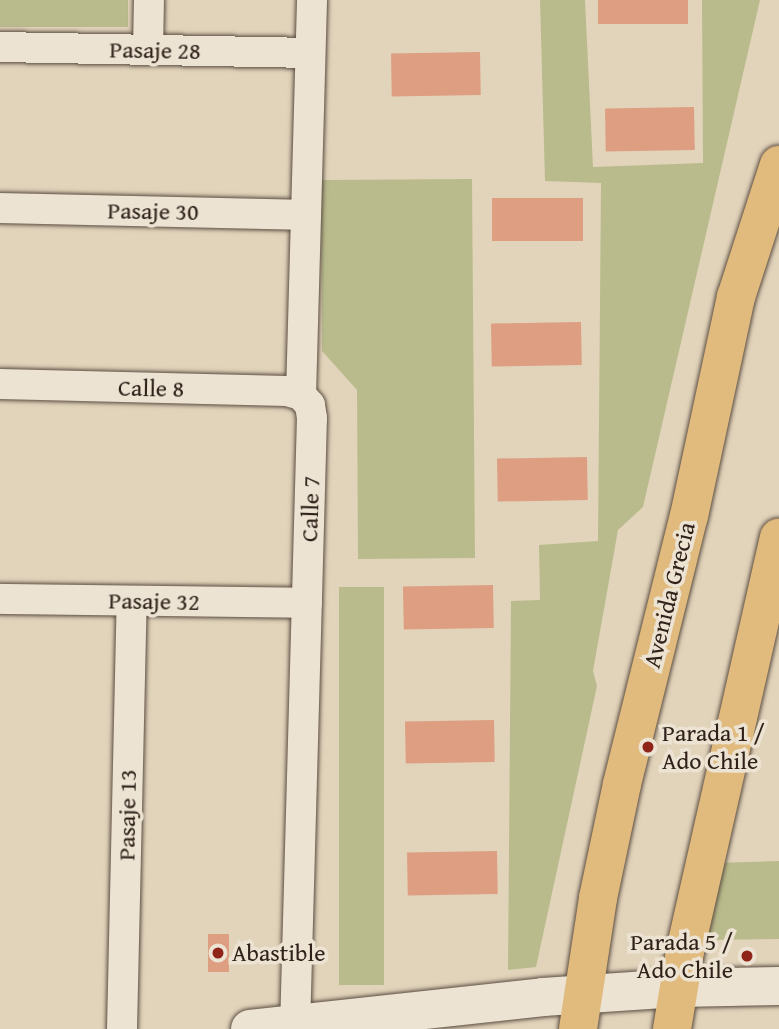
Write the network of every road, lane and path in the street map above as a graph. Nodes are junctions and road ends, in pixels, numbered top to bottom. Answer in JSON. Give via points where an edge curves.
{"nodes":[{"id":1,"x":149,"y":0,"type":"edge"},
{"id":2,"x":312,"y":0,"type":"edge"},
{"id":3,"x":0,"y":47,"type":"edge"},
{"id":4,"x":148,"y":50,"type":"junction"},
{"id":5,"x":310,"y":53,"type":"junction"},
{"id":6,"x":779,"y":165,"type":"edge"},
{"id":7,"x":0,"y":208,"type":"edge"},
{"id":8,"x":306,"y":215,"type":"junction"},
{"id":9,"x":0,"y":384,"type":"edge"},
{"id":10,"x":301,"y":395,"type":"junction"},
{"id":11,"x":779,"y":538,"type":"edge"},
{"id":12,"x":0,"y":599,"type":"edge"},
{"id":13,"x":132,"y":601,"type":"junction"},
{"id":14,"x":307,"y":603,"type":"junction"},
{"id":15,"x":779,"y":986,"type":"edge"},
{"id":16,"x":678,"y":988,"type":"junction"},
{"id":17,"x":581,"y":1012,"type":"edge"},
{"id":18,"x":295,"y":1026,"type":"edge"},
{"id":19,"x":122,"y":1029,"type":"edge"},
{"id":20,"x":250,"y":1029,"type":"edge"},
{"id":21,"x":672,"y":1029,"type":"edge"}],
"edges":[{"from":1,"to":4,"type":"street"},
{"from":2,"to":5,"type":"street","name":"Calle 7"},
{"from":3,"to":4,"type":"street","name":"Pasaje 28"},
{"from":4,"to":5,"type":"street","name":"Pasaje 28"},
{"from":5,"to":8,"type":"street","name":"Calle 7"},
{"from":6,"to":17,"type":"main road","name":"Avenida Grecia","via":[[736,297],[689,516],[610,837]]},
{"from":7,"to":8,"type":"street","name":"Pasaje 30"},
{"from":8,"to":10,"type":"street","name":"Calle 7"},
{"from":9,"to":10,"type":"street","name":"Calle 8"},
{"from":10,"to":14,"type":"street","name":"Calle 7","via":[[312,412]]},
{"from":11,"to":16,"type":"main road"},
{"from":12,"to":13,"type":"street","name":"Pasaje 32"},
{"from":13,"to":14,"type":"street","name":"Pasaje 32"},
{"from":13,"to":19,"type":"street","name":"Pasaje 13"},
{"from":14,"to":18,"type":"street","name":"Calle 7"},
{"from":15,"to":16,"type":"street"},
{"from":16,"to":17,"type":"street"},
{"from":16,"to":21,"type":"main road"},
{"from":17,"to":18,"type":"street"},
{"from":18,"to":20,"type":"street"}]}
